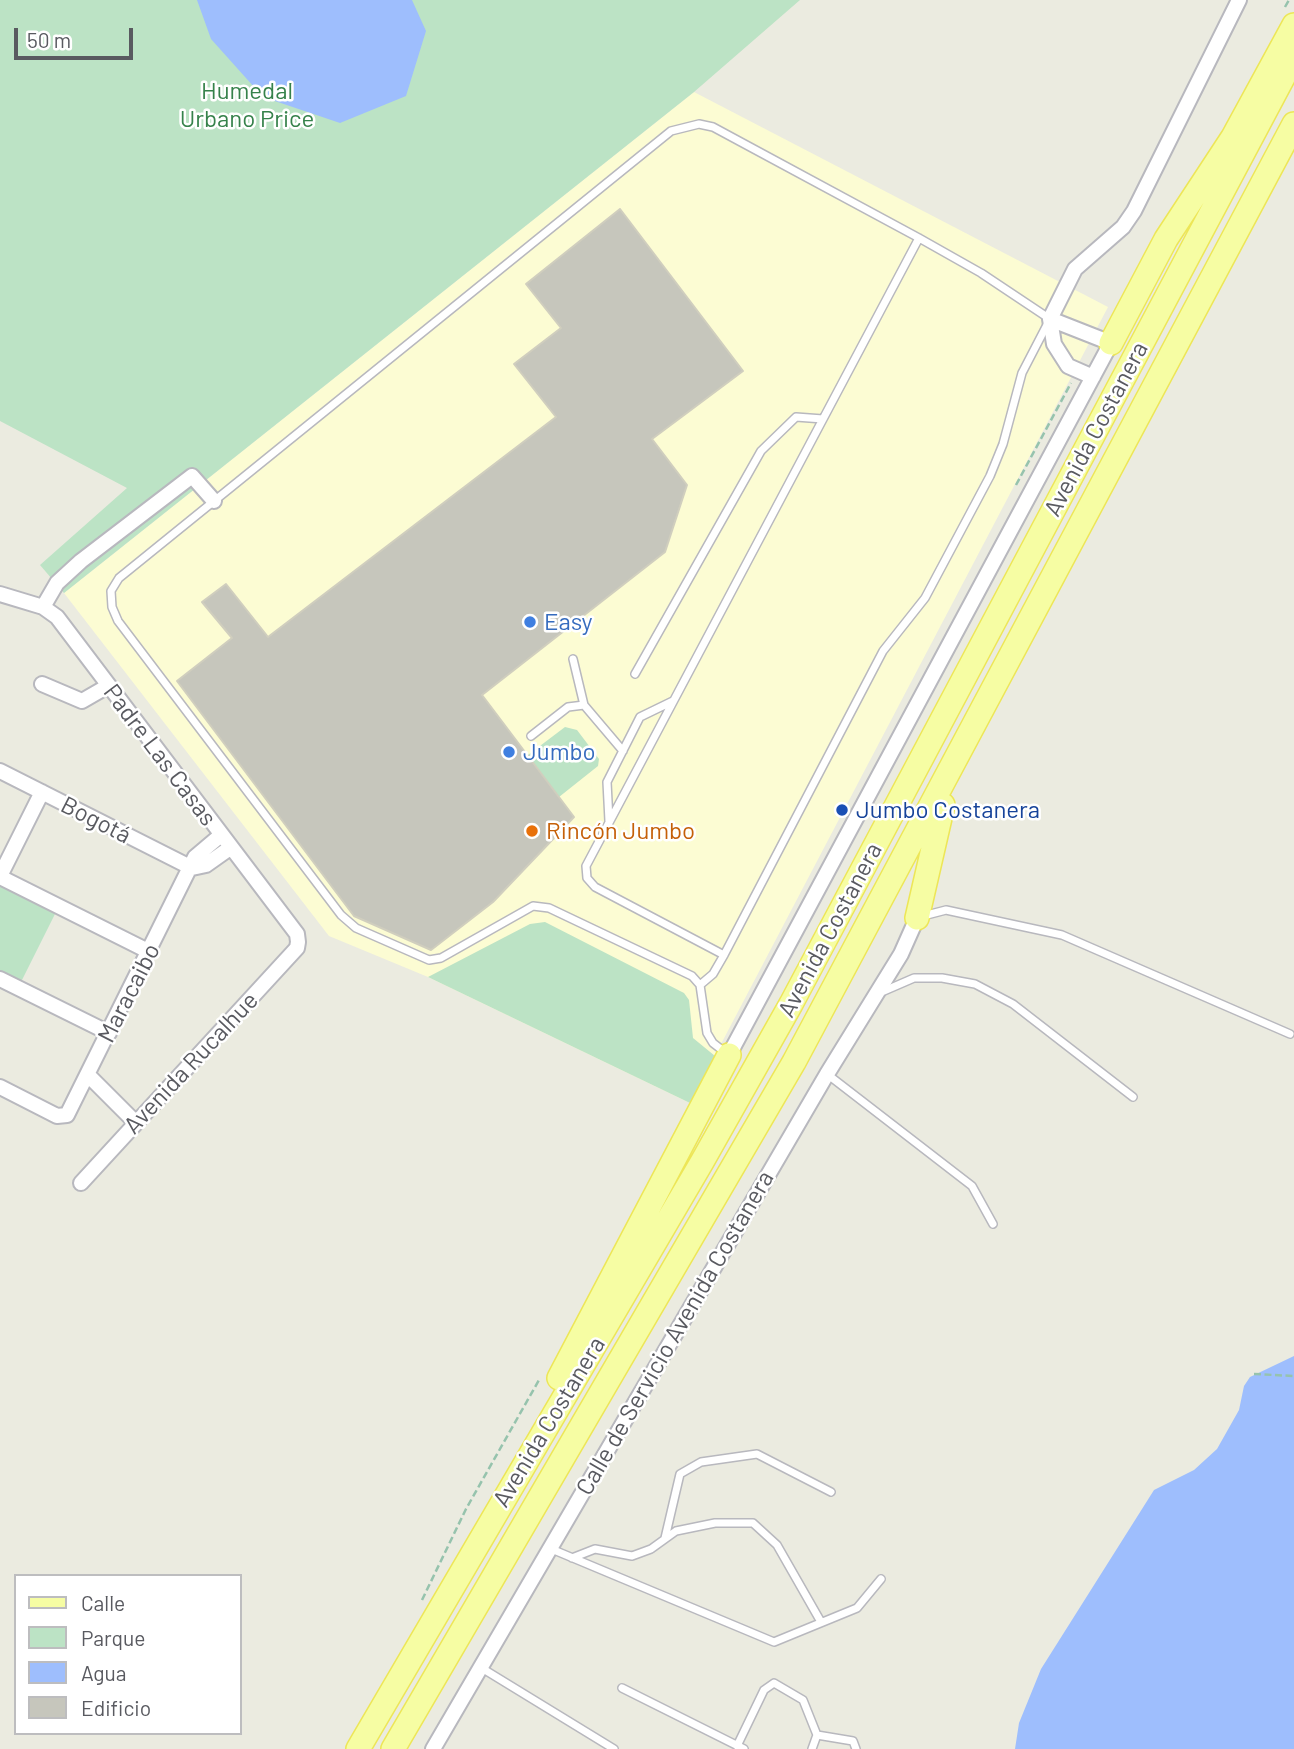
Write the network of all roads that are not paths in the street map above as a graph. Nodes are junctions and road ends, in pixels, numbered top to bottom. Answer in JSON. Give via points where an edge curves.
{"nodes":[{"id":1,"x":1239,"y":0,"type":"edge"},
{"id":2,"x":1294,"y":25,"type":"edge"},
{"id":3,"x":1294,"y":57,"type":"edge"},
{"id":4,"x":1294,"y":124,"type":"edge"},
{"id":5,"x":919,"y":238,"type":"junction"},
{"id":6,"x":1050,"y":319,"type":"junction"},
{"id":7,"x":1111,"y":343,"type":"junction"},
{"id":8,"x":1093,"y":377,"type":"junction"},
{"id":9,"x":823,"y":419,"type":"junction"},
{"id":10,"x":214,"y":501,"type":"junction"},
{"id":11,"x":0,"y":594,"type":"edge"},
{"id":12,"x":43,"y":607,"type":"junction"},
{"id":13,"x":573,"y":659,"type":"dead end"},
{"id":14,"x":635,"y":674,"type":"dead end"},
{"id":15,"x":41,"y":684,"type":"dead end"},
{"id":16,"x":108,"y":686,"type":"junction"},
{"id":17,"x":674,"y":701,"type":"junction"},
{"id":18,"x":584,"y":705,"type":"junction"},
{"id":19,"x":531,"y":736,"type":"dead end"},
{"id":20,"x":623,"y":751,"type":"junction"},
{"id":21,"x":957,"y":758,"type":"junction"},
{"id":22,"x":0,"y":771,"type":"edge"},
{"id":23,"x":42,"y":792,"type":"junction"},
{"id":24,"x":609,"y":823,"type":"junction"},
{"id":25,"x":221,"y":835,"type":"junction"},
{"id":26,"x":230,"y":848,"type":"junction"},
{"id":27,"x":192,"y":868,"type":"junction"},
{"id":28,"x":0,"y":876,"type":"edge"},
{"id":29,"x":917,"y":918,"type":"junction"},
{"id":30,"x":298,"y":942,"type":"joint"},
{"id":31,"x":150,"y":952,"type":"junction"},
{"id":32,"x":724,"y":955,"type":"junction"},
{"id":33,"x":0,"y":978,"type":"edge"},
{"id":34,"x":700,"y":985,"type":"junction"},
{"id":35,"x":863,"y":1014,"type":"junction"},
{"id":36,"x":109,"y":1033,"type":"junction"},
{"id":37,"x":1290,"y":1034,"type":"dead end"},
{"id":38,"x":729,"y":1055,"type":"junction"},
{"id":39,"x":827,"y":1074,"type":"junction"},
{"id":40,"x":88,"y":1075,"type":"junction"},
{"id":41,"x":0,"y":1087,"type":"edge"},
{"id":42,"x":1133,"y":1097,"type":"dead end"},
{"id":43,"x":136,"y":1123,"type":"junction"},
{"id":44,"x":81,"y":1183,"type":"dead end"},
{"id":45,"x":993,"y":1224,"type":"dead end"},
{"id":46,"x":516,"y":1477,"type":"junction"},
{"id":47,"x":831,"y":1492,"type":"dead end"},
{"id":48,"x":665,"y":1539,"type":"junction"},
{"id":49,"x":548,"y":1548,"type":"junction"},
{"id":50,"x":572,"y":1558,"type":"junction"},
{"id":51,"x":881,"y":1579,"type":"dead end"},
{"id":52,"x":821,"y":1622,"type":"junction"},
{"id":53,"x":479,"y":1667,"type":"junction"},
{"id":54,"x":622,"y":1688,"type":"dead end"},
{"id":55,"x":817,"y":1735,"type":"junction"},
{"id":56,"x":740,"y":1747,"type":"edge"},
{"id":57,"x":358,"y":1749,"type":"edge"},
{"id":58,"x":393,"y":1749,"type":"edge"},
{"id":59,"x":433,"y":1749,"type":"edge"},
{"id":60,"x":614,"y":1749,"type":"edge"},
{"id":61,"x":812,"y":1749,"type":"edge"},
{"id":62,"x":856,"y":1749,"type":"edge"}],
"edges":[{"from":1,"to":6,"type":"street","via":[[1134,211],[1123,227],[1075,270]]},
{"from":2,"to":7,"type":"main road","via":[[1233,137],[1151,265]]},
{"from":3,"to":46,"type":"main road","name":"Avenida Costanera","via":[[791,1004]]},
{"from":4,"to":21,"type":"main road","name":"Avenida Costanera"},
{"from":5,"to":6,"type":"lane"},
{"from":5,"to":9,"type":"lane"},
{"from":5,"to":10,"type":"lane","via":[[713,127],[685,125],[671,131]]},
{"from":6,"to":7,"type":"street"},
{"from":6,"to":8,"type":"street","via":[[1054,344],[1068,366]]},
{"from":6,"to":32,"type":"lane","via":[[1021,373],[990,476],[925,598],[883,651]]},
{"from":7,"to":8,"type":"street"},
{"from":8,"to":38,"type":"street"},
{"from":9,"to":14,"type":"lane","via":[[796,417],[761,451]]},
{"from":9,"to":17,"type":"lane"},
{"from":10,"to":12,"type":"street","via":[[192,476],[73,568],[57,583]]},
{"from":10,"to":34,"type":"lane","via":[[119,578],[111,591],[111,607],[341,915],[356,929],[429,960],[441,958],[533,906],[550,908],[692,976]]},
{"from":11,"to":12,"type":"street","name":"Padre Las Casas"},
{"from":12,"to":16,"type":"street","name":"Padre Las Casas","via":[[57,617]]},
{"from":13,"to":18,"type":"lane"},
{"from":15,"to":16,"type":"street","via":[[82,701]]},
{"from":16,"to":25,"type":"street","name":"Padre Las Casas"},
{"from":17,"to":20,"type":"lane","via":[[640,717]]},
{"from":17,"to":24,"type":"lane"},
{"from":18,"to":19,"type":"lane","via":[[568,707]]},
{"from":18,"to":20,"type":"lane"},
{"from":20,"to":24,"type":"lane","via":[[607,782]]},
{"from":21,"to":29,"type":"main road"},
{"from":21,"to":58,"type":"main road","name":"Avenida Costanera","via":[[768,1107]]},
{"from":22,"to":23,"type":"street","name":"Bogotá"},
{"from":23,"to":27,"type":"street","name":"Bogotá"},
{"from":23,"to":28,"type":"street"},
{"from":24,"to":32,"type":"lane","via":[[586,866],[587,878],[595,887]]},
{"from":25,"to":26,"type":"street","name":"Padre Las Casas"},
{"from":25,"to":27,"type":"street","name":"Maracaibo","via":[[195,857]]},
{"from":26,"to":27,"type":"street","via":[[206,865]]},
{"from":26,"to":30,"type":"street","name":"Padre Las Casas","via":[[297,934]]},
{"from":27,"to":31,"type":"street","name":"Maracaibo"},
{"from":28,"to":31,"type":"street"},
{"from":29,"to":35,"type":"street","name":"Calle de Servicio Avenida Costanera","via":[[901,954]]},
{"from":29,"to":37,"type":"lane","via":[[946,910],[1062,935]]},
{"from":30,"to":43,"type":"street","name":"Avenida Rucalhue"},
{"from":31,"to":36,"type":"street","name":"Maracaibo"},
{"from":32,"to":34,"type":"lane"},
{"from":33,"to":36,"type":"street"},
{"from":34,"to":38,"type":"lane","via":[[707,1033]]},
{"from":35,"to":39,"type":"street","name":"Calle de Servicio Avenida Costanera"},
{"from":35,"to":42,"type":"lane","via":[[886,988],[914,978],[975,984],[1013,1004]]},
{"from":36,"to":40,"type":"street","name":"Maracaibo"},
{"from":38,"to":46,"type":"main road","via":[[590,1315]]},
{"from":39,"to":45,"type":"lane","via":[[972,1186]]},
{"from":39,"to":49,"type":"street","name":"Calle de Servicio Avenida Costanera"},
{"from":40,"to":41,"type":"street","name":"Maracaibo","via":[[64,1116]]},
{"from":40,"to":43,"type":"street"},
{"from":43,"to":44,"type":"street","name":"Avenida Rucalhue"},
{"from":46,"to":57,"type":"main road","name":"Avenida Costanera"},
{"from":47,"to":48,"type":"lane","via":[[757,1454],[701,1462],[680,1474]]},
{"from":48,"to":50,"type":"lane","via":[[632,1556],[595,1549]]},
{"from":48,"to":52,"type":"lane","via":[[676,1531],[753,1523],[777,1545]]},
{"from":49,"to":50,"type":"lane"},
{"from":49,"to":53,"type":"street","name":"Calle de Servicio Avenida Costanera"},
{"from":50,"to":52,"type":"lane","via":[[774,1642]]},
{"from":51,"to":52,"type":"lane","via":[[857,1608]]},
{"from":53,"to":59,"type":"street","name":"Calle de Servicio Avenida Costanera"},
{"from":53,"to":60,"type":"lane"},
{"from":54,"to":56,"type":"lane"},
{"from":55,"to":56,"type":"lane","via":[[803,1700],[774,1683],[764,1690]]},
{"from":55,"to":61,"type":"lane"},
{"from":55,"to":62,"type":"lane","via":[[853,1741]]}]}
